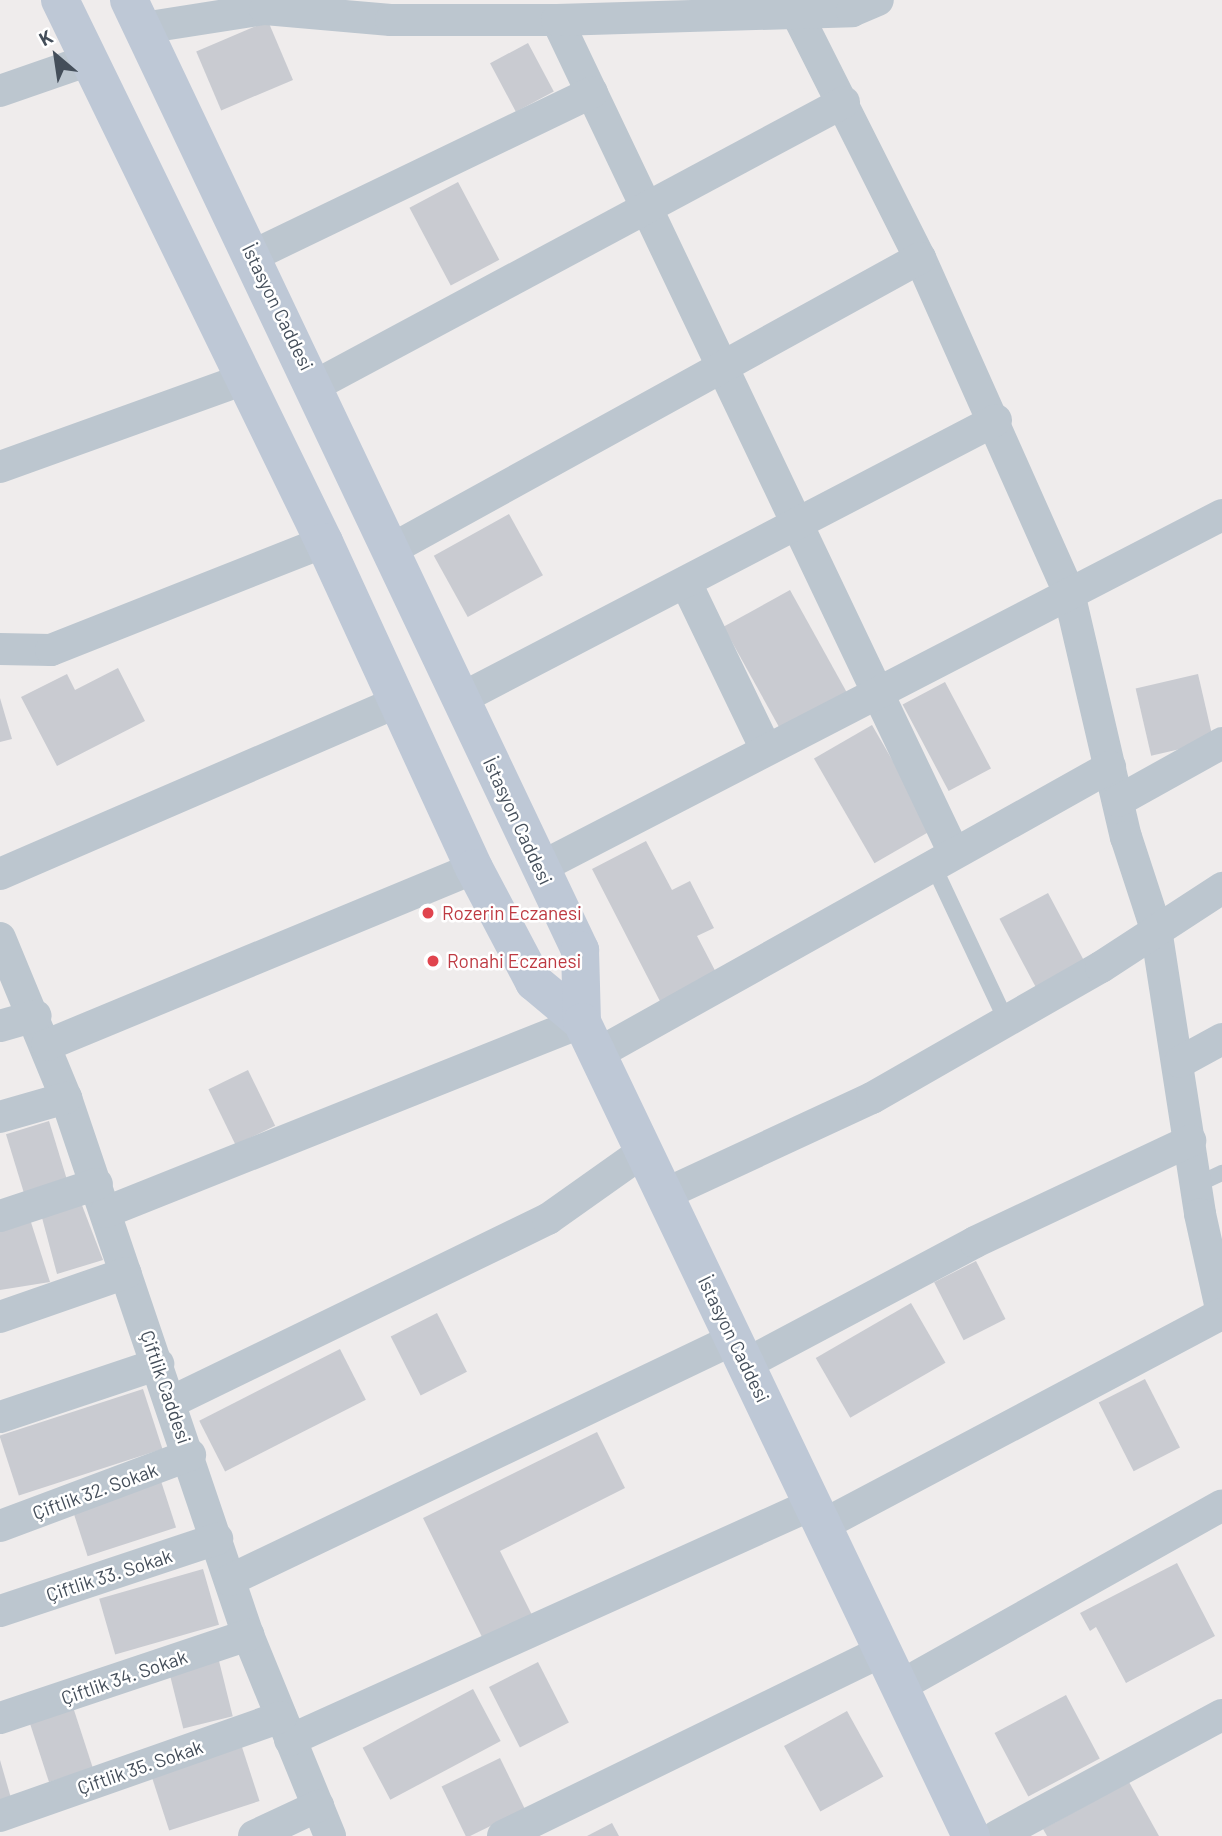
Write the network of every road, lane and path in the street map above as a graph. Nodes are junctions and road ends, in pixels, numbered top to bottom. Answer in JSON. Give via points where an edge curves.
{"nodes":[{"id":1,"x":60,"y":0,"type":"edge"},
{"id":2,"x":878,"y":0,"type":"edge"},
{"id":3,"x":793,"y":5,"type":"edge"},
{"id":4,"x":540,"y":13,"type":"edge"},
{"id":5,"x":136,"y":14,"type":"edge"},
{"id":6,"x":89,"y":60,"type":"junction"},
{"id":7,"x":0,"y":91,"type":"edge"},
{"id":8,"x":592,"y":92,"type":"junction"},
{"id":9,"x":844,"y":103,"type":"junction"},
{"id":10,"x":646,"y":207,"type":"junction"},
{"id":11,"x":254,"y":256,"type":"junction"},
{"id":12,"x":920,"y":258,"type":"junction"},
{"id":13,"x":723,"y":369,"type":"junction"},
{"id":14,"x":244,"y":379,"type":"junction"},
{"id":15,"x":316,"y":385,"type":"junction"},
{"id":16,"x":996,"y":420,"type":"junction"},
{"id":17,"x":0,"y":467,"type":"edge"},
{"id":18,"x":1222,"y":515,"type":"edge"},
{"id":19,"x":797,"y":525,"type":"junction"},
{"id":20,"x":324,"y":541,"type":"junction"},
{"id":21,"x":392,"y":549,"type":"junction"},
{"id":22,"x":686,"y":583,"type":"junction"},
{"id":23,"x":1069,"y":593,"type":"junction"},
{"id":24,"x":0,"y":649,"type":"edge"},
{"id":25,"x":877,"y":692,"type":"junction"},
{"id":26,"x":462,"y":698,"type":"junction"},
{"id":27,"x":398,"y":702,"type":"junction"},
{"id":28,"x":1222,"y":743,"type":"edge"},
{"id":29,"x":766,"y":749,"type":"junction"},
{"id":30,"x":1110,"y":767,"type":"junction"},
{"id":31,"x":1118,"y":801,"type":"junction"},
{"id":32,"x":943,"y":859,"type":"junction"},
{"id":33,"x":474,"y":868,"type":"junction"},
{"id":34,"x":539,"y":868,"type":"junction"},
{"id":35,"x":0,"y":874,"type":"edge"},
{"id":36,"x":1222,"y":888,"type":"edge"},
{"id":37,"x":1156,"y":929,"type":"junction"},
{"id":38,"x":0,"y":938,"type":"edge"},
{"id":39,"x":36,"y":1016,"type":"junction"},
{"id":40,"x":1007,"y":1022,"type":"junction"},
{"id":41,"x":0,"y":1026,"type":"edge"},
{"id":42,"x":589,"y":1038,"type":"junction"},
{"id":43,"x":1222,"y":1039,"type":"edge"},
{"id":44,"x":47,"y":1045,"type":"junction"},
{"id":45,"x":1180,"y":1062,"type":"junction"},
{"id":46,"x":66,"y":1098,"type":"junction"},
{"id":47,"x":0,"y":1117,"type":"edge"},
{"id":48,"x":1190,"y":1141,"type":"junction"},
{"id":49,"x":644,"y":1151,"type":"junction"},
{"id":50,"x":1209,"y":1179,"type":"edge"},
{"id":51,"x":665,"y":1194,"type":"junction"},
{"id":52,"x":101,"y":1198,"type":"junction"},
{"id":53,"x":0,"y":1216,"type":"edge"},
{"id":54,"x":126,"y":1273,"type":"junction"},
{"id":55,"x":1222,"y":1314,"type":"edge"},
{"id":56,"x":0,"y":1317,"type":"edge"},
{"id":57,"x":740,"y":1352,"type":"junction"},
{"id":58,"x":158,"y":1364,"type":"junction"},
{"id":59,"x":172,"y":1402,"type":"junction"},
{"id":60,"x":0,"y":1417,"type":"edge"},
{"id":61,"x":190,"y":1455,"type":"junction"},
{"id":62,"x":1222,"y":1504,"type":"edge"},
{"id":63,"x":818,"y":1515,"type":"junction"},
{"id":64,"x":0,"y":1526,"type":"edge"},
{"id":65,"x":217,"y":1539,"type":"junction"},
{"id":66,"x":230,"y":1580,"type":"junction"},
{"id":67,"x":0,"y":1611,"type":"edge"},
{"id":68,"x":248,"y":1635,"type":"junction"},
{"id":69,"x":883,"y":1651,"type":"junction"},
{"id":70,"x":900,"y":1686,"type":"junction"},
{"id":71,"x":1222,"y":1715,"type":"edge"},
{"id":72,"x":0,"y":1718,"type":"edge"},
{"id":73,"x":285,"y":1729,"type":"junction"},
{"id":74,"x":318,"y":1806,"type":"junction"},
{"id":75,"x":0,"y":1816,"type":"edge"},
{"id":76,"x":974,"y":1835,"type":"edge"},
{"id":77,"x":254,"y":1836,"type":"edge"},
{"id":78,"x":330,"y":1836,"type":"edge"},
{"id":79,"x":503,"y":1836,"type":"edge"}],
"edges":[{"from":1,"to":6,"type":"main road"},
{"from":2,"to":3,"type":"street","via":[[852,11]]},
{"from":3,"to":4,"type":"street"},
{"from":3,"to":9,"type":"street"},
{"from":4,"to":5,"type":"street","via":[[391,20],[264,9]]},
{"from":4,"to":8,"type":"street"},
{"from":5,"to":11,"type":"main road","name":"İstasyon Caddesi"},
{"from":6,"to":7,"type":"street"},
{"from":6,"to":14,"type":"main road"},
{"from":8,"to":10,"type":"street"},
{"from":8,"to":11,"type":"street"},
{"from":9,"to":10,"type":"street"},
{"from":9,"to":12,"type":"street"},
{"from":10,"to":13,"type":"street"},
{"from":10,"to":15,"type":"street"},
{"from":11,"to":15,"type":"main road","name":"İstasyon Caddesi"},
{"from":12,"to":13,"type":"street"},
{"from":12,"to":16,"type":"street"},
{"from":13,"to":19,"type":"street"},
{"from":13,"to":21,"type":"street"},
{"from":14,"to":17,"type":"street"},
{"from":14,"to":20,"type":"main road"},
{"from":15,"to":21,"type":"main road","name":"İstasyon Caddesi"},
{"from":16,"to":19,"type":"street"},
{"from":16,"to":23,"type":"street"},
{"from":18,"to":23,"type":"street"},
{"from":19,"to":22,"type":"street"},
{"from":19,"to":25,"type":"street"},
{"from":20,"to":24,"type":"street","via":[[51,650]]},
{"from":20,"to":27,"type":"main road"},
{"from":21,"to":26,"type":"main road","name":"İstasyon Caddesi"},
{"from":22,"to":26,"type":"street"},
{"from":22,"to":29,"type":"street"},
{"from":23,"to":25,"type":"street"},
{"from":23,"to":30,"type":"street"},
{"from":25,"to":29,"type":"street"},
{"from":25,"to":32,"type":"street"},
{"from":26,"to":34,"type":"main road","name":"İstasyon Caddesi"},
{"from":27,"to":33,"type":"main road"},
{"from":27,"to":35,"type":"street"},
{"from":28,"to":31,"type":"street"},
{"from":29,"to":34,"type":"street"},
{"from":30,"to":31,"type":"street"},
{"from":30,"to":32,"type":"street"},
{"from":31,"to":37,"type":"street"},
{"from":32,"to":40,"type":"lane"},
{"from":32,"to":42,"type":"street"},
{"from":33,"to":42,"type":"main road","via":[[534,982]]},
{"from":33,"to":44,"type":"street"},
{"from":34,"to":42,"type":"main road","name":"İstasyon Caddesi","via":[[580,950]]},
{"from":36,"to":37,"type":"street"},
{"from":37,"to":40,"type":"street"},
{"from":37,"to":45,"type":"street"},
{"from":38,"to":39,"type":"street","name":"Çiftlik Caddesi"},
{"from":39,"to":41,"type":"street"},
{"from":39,"to":44,"type":"street","name":"Çiftlik Caddesi"},
{"from":40,"to":51,"type":"street","via":[[872,1098]]},
{"from":42,"to":49,"type":"main road","name":"İstasyon Caddesi"},
{"from":42,"to":52,"type":"street"},
{"from":43,"to":45,"type":"street"},
{"from":44,"to":46,"type":"street","name":"Çiftlik Caddesi"},
{"from":45,"to":48,"type":"street"},
{"from":46,"to":47,"type":"street"},
{"from":46,"to":52,"type":"street","name":"Çiftlik Caddesi"},
{"from":48,"to":50,"type":"street"},
{"from":48,"to":57,"type":"street"},
{"from":49,"to":51,"type":"main road","name":"İstasyon Caddesi"},
{"from":49,"to":59,"type":"street","via":[[548,1219]]},
{"from":50,"to":55,"type":"street"},
{"from":51,"to":57,"type":"main road","name":"İstasyon Caddesi"},
{"from":52,"to":53,"type":"street"},
{"from":52,"to":54,"type":"street","name":"Çiftlik Caddesi"},
{"from":54,"to":56,"type":"street"},
{"from":54,"to":58,"type":"street","name":"Çiftlik Caddesi"},
{"from":55,"to":63,"type":"street","name":"Çiftlik 35. Sokak"},
{"from":57,"to":63,"type":"main road","name":"İstasyon Caddesi"},
{"from":57,"to":66,"type":"street"},
{"from":58,"to":59,"type":"street","name":"Çiftlik Caddesi"},
{"from":58,"to":60,"type":"street"},
{"from":59,"to":61,"type":"street","name":"Çiftlik Caddesi"},
{"from":61,"to":64,"type":"street","name":"Çiftlik 32. Sokak"},
{"from":61,"to":65,"type":"street","name":"Çiftlik Caddesi"},
{"from":62,"to":70,"type":"street"},
{"from":63,"to":69,"type":"main road","name":"İstasyon Caddesi"},
{"from":63,"to":73,"type":"street","name":"Çiftlik 35. Sokak"},
{"from":65,"to":66,"type":"street","name":"Çiftlik Caddesi"},
{"from":65,"to":67,"type":"street","name":"Çiftlik 33. Sokak"},
{"from":66,"to":68,"type":"street","name":"Çiftlik Caddesi"},
{"from":68,"to":72,"type":"street","name":"Çiftlik 34. Sokak"},
{"from":68,"to":73,"type":"street","name":"Çiftlik Caddesi"},
{"from":69,"to":70,"type":"main road","name":"İstasyon Caddesi"},
{"from":69,"to":79,"type":"street"},
{"from":70,"to":76,"type":"main road","name":"İstasyon Caddesi"},
{"from":71,"to":76,"type":"street"},
{"from":73,"to":74,"type":"street","name":"Çiftlik Caddesi"},
{"from":73,"to":75,"type":"street","name":"Çiftlik 35. Sokak"},
{"from":74,"to":77,"type":"street"},
{"from":74,"to":78,"type":"street","name":"Çiftlik Caddesi"}]}
